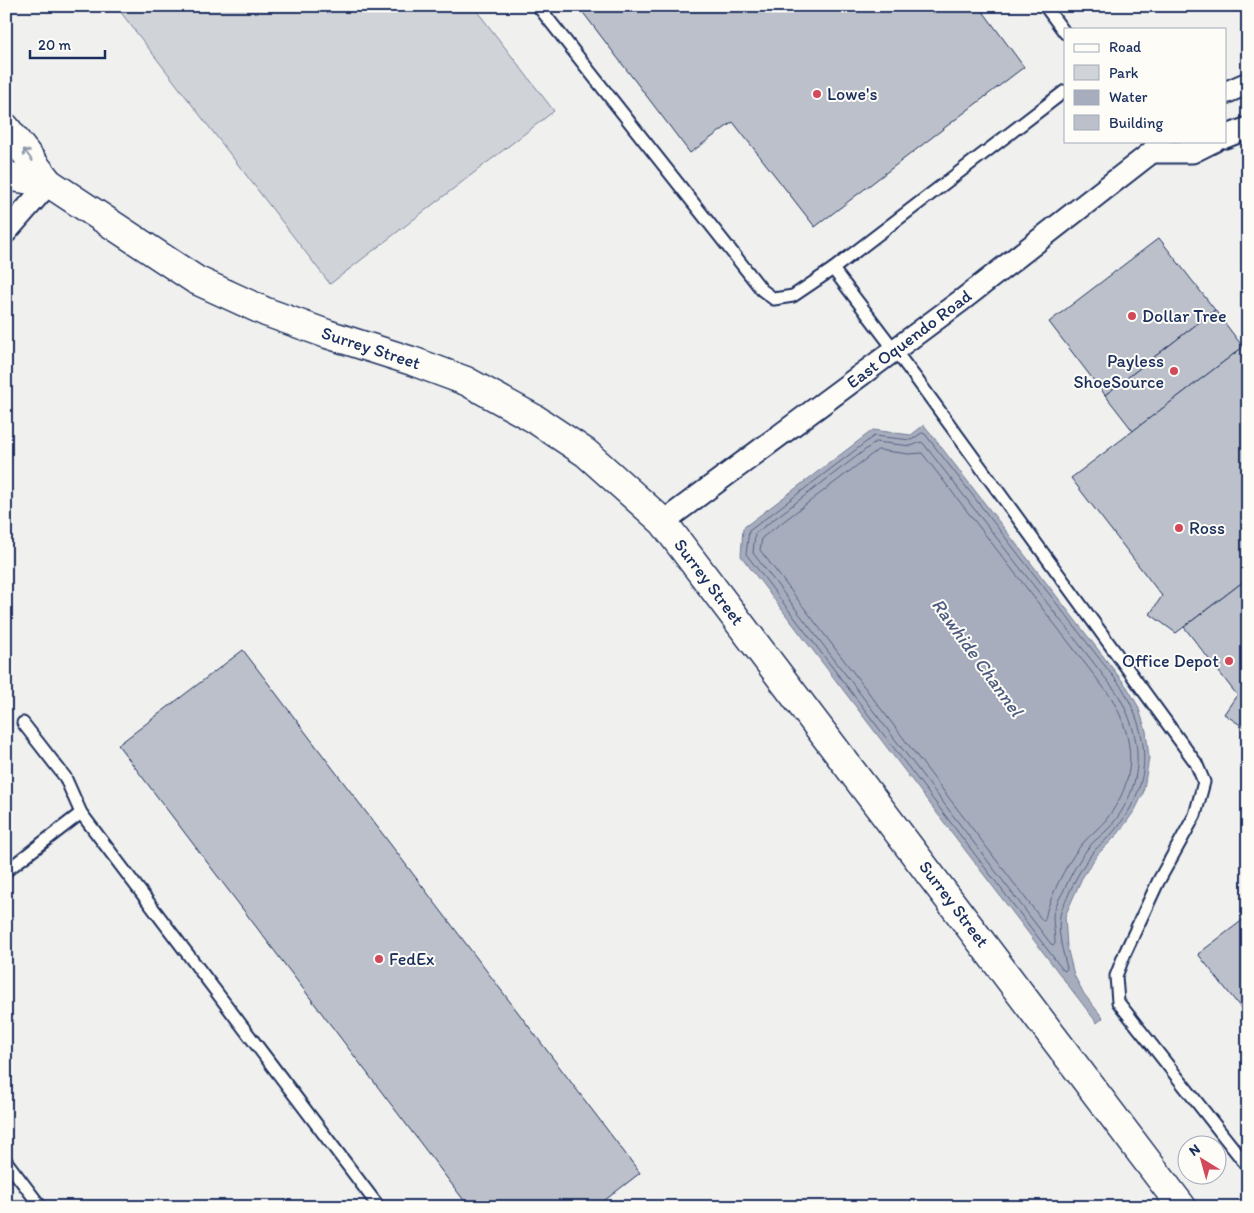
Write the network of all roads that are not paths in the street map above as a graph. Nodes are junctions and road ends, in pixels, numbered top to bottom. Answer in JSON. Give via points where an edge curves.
{"nodes":[{"id":1,"x":538,"y":6,"type":"edge"},
{"id":2,"x":1046,"y":6,"type":"edge"},
{"id":3,"x":1064,"y":32,"type":"edge"},
{"id":4,"x":1248,"y":83,"type":"edge"},
{"id":5,"x":1064,"y":92,"type":"edge"},
{"id":6,"x":1226,"y":93,"type":"edge"},
{"id":7,"x":6,"y":128,"type":"edge"},
{"id":8,"x":1248,"y":128,"type":"edge"},
{"id":9,"x":1226,"y":137,"type":"edge"},
{"id":10,"x":1212,"y":142,"type":"edge"},
{"id":11,"x":1152,"y":145,"type":"edge"},
{"id":12,"x":6,"y":176,"type":"edge"},
{"id":13,"x":49,"y":183,"type":"junction"},
{"id":14,"x":6,"y":232,"type":"edge"},
{"id":15,"x":833,"y":269,"type":"junction"},
{"id":16,"x":895,"y":350,"type":"junction"},
{"id":17,"x":663,"y":522,"type":"junction"},
{"id":18,"x":23,"y":723,"type":"dead end"},
{"id":19,"x":81,"y":813,"type":"junction"},
{"id":20,"x":6,"y":871,"type":"edge"},
{"id":21,"x":6,"y":1161,"type":"edge"},
{"id":22,"x":1248,"y":1168,"type":"edge"},
{"id":23,"x":41,"y":1207,"type":"edge"},
{"id":24,"x":379,"y":1207,"type":"edge"},
{"id":25,"x":1182,"y":1207,"type":"edge"}],
"edges":[{"from":1,"to":15,"type":"lane","via":[[762,290],[774,299],[793,296]]},
{"from":2,"to":3,"type":"lane"},
{"from":4,"to":6,"type":"street"},
{"from":5,"to":15,"type":"lane"},
{"from":13,"to":7,"type":"street","name":"Surrey Street","one_way":true},
{"from":8,"to":9,"type":"street"},
{"from":10,"to":11,"type":"street","name":"East Oquendo Road","via":[[1192,152]]},
{"from":11,"to":16,"type":"street","name":"East Oquendo Road"},
{"from":12,"to":13,"type":"street","name":"Surrey Street"},
{"from":13,"to":14,"type":"street"},
{"from":13,"to":17,"type":"street","name":"Surrey Street","via":[[196,280],[266,312],[466,381],[499,399],[586,453]]},
{"from":15,"to":16,"type":"lane"},
{"from":16,"to":17,"type":"street","name":"East Oquendo Road"},
{"from":16,"to":22,"type":"lane","via":[[1196,763],[1204,782],[1195,816],[1158,882],[1125,953],[1116,976],[1118,1002]]},
{"from":17,"to":25,"type":"street","name":"Surrey Street"},
{"from":18,"to":19,"type":"lane","via":[[65,777]]},
{"from":19,"to":20,"type":"lane"},
{"from":19,"to":24,"type":"lane"},
{"from":21,"to":23,"type":"lane"}]}
